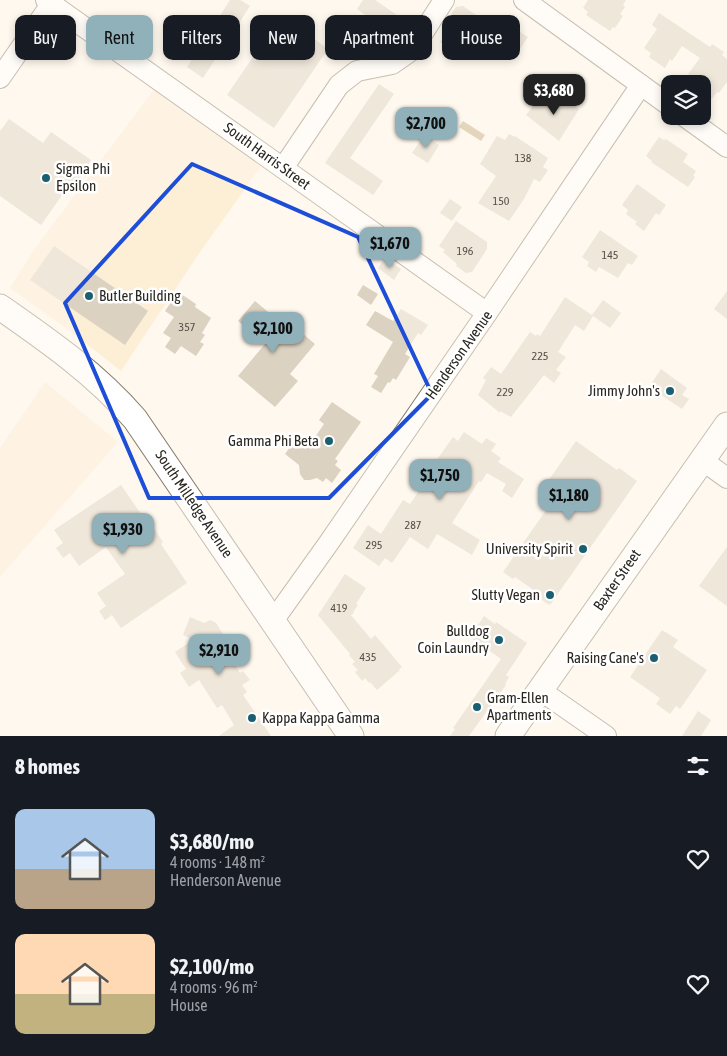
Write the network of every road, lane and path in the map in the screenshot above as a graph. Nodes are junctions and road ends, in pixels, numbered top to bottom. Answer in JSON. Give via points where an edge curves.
{"nodes":[{"id":1,"x":444,"y":0,"type":"edge"},
{"id":2,"x":524,"y":0,"type":"edge"},
{"id":3,"x":50,"y":1,"type":"edge"},
{"id":4,"x":0,"y":78,"type":"edge"},
{"id":5,"x":640,"y":85,"type":"junction"},
{"id":6,"x":661,"y":100,"type":"edge"},
{"id":7,"x":697,"y":125,"type":"edge"},
{"id":8,"x":727,"y":146,"type":"edge"},
{"id":9,"x":282,"y":168,"type":"junction"},
{"id":10,"x":0,"y":307,"type":"edge"},
{"id":11,"x":488,"y":313,"type":"junction"},
{"id":12,"x":727,"y":425,"type":"edge"},
{"id":13,"x":702,"y":460,"type":"junction"},
{"id":14,"x":727,"y":478,"type":"edge"},
{"id":15,"x":273,"y":621,"type":"junction"},
{"id":16,"x":540,"y":690,"type":"junction"},
{"id":17,"x":351,"y":736,"type":"edge"},
{"id":18,"x":508,"y":736,"type":"edge"},
{"id":19,"x":606,"y":736,"type":"edge"}],
"edges":[{"from":1,"to":9,"type":"street","via":[[412,50],[392,64],[356,70],[339,85]]},
{"from":2,"to":5,"type":"street"},
{"from":3,"to":4,"type":"street"},
{"from":3,"to":9,"type":"street","name":"South Harris Street"},
{"from":5,"to":6,"type":"street"},
{"from":5,"to":11,"type":"street","name":"Henderson Avenue"},
{"from":7,"to":8,"type":"street"},
{"from":9,"to":11,"type":"street","name":"South Harris Street"},
{"from":10,"to":15,"type":"main road","name":"South Milledge Avenue","via":[[81,365],[121,402],[154,444]]},
{"from":11,"to":15,"type":"street","name":"Henderson Avenue"},
{"from":12,"to":13,"type":"main road","name":"Baxter Street"},
{"from":13,"to":14,"type":"street"},
{"from":13,"to":16,"type":"main road","name":"Baxter Street"},
{"from":15,"to":17,"type":"main road","name":"South Milledge Avenue"},
{"from":16,"to":18,"type":"main road","name":"Baxter Street"},
{"from":16,"to":19,"type":"street"}]}
